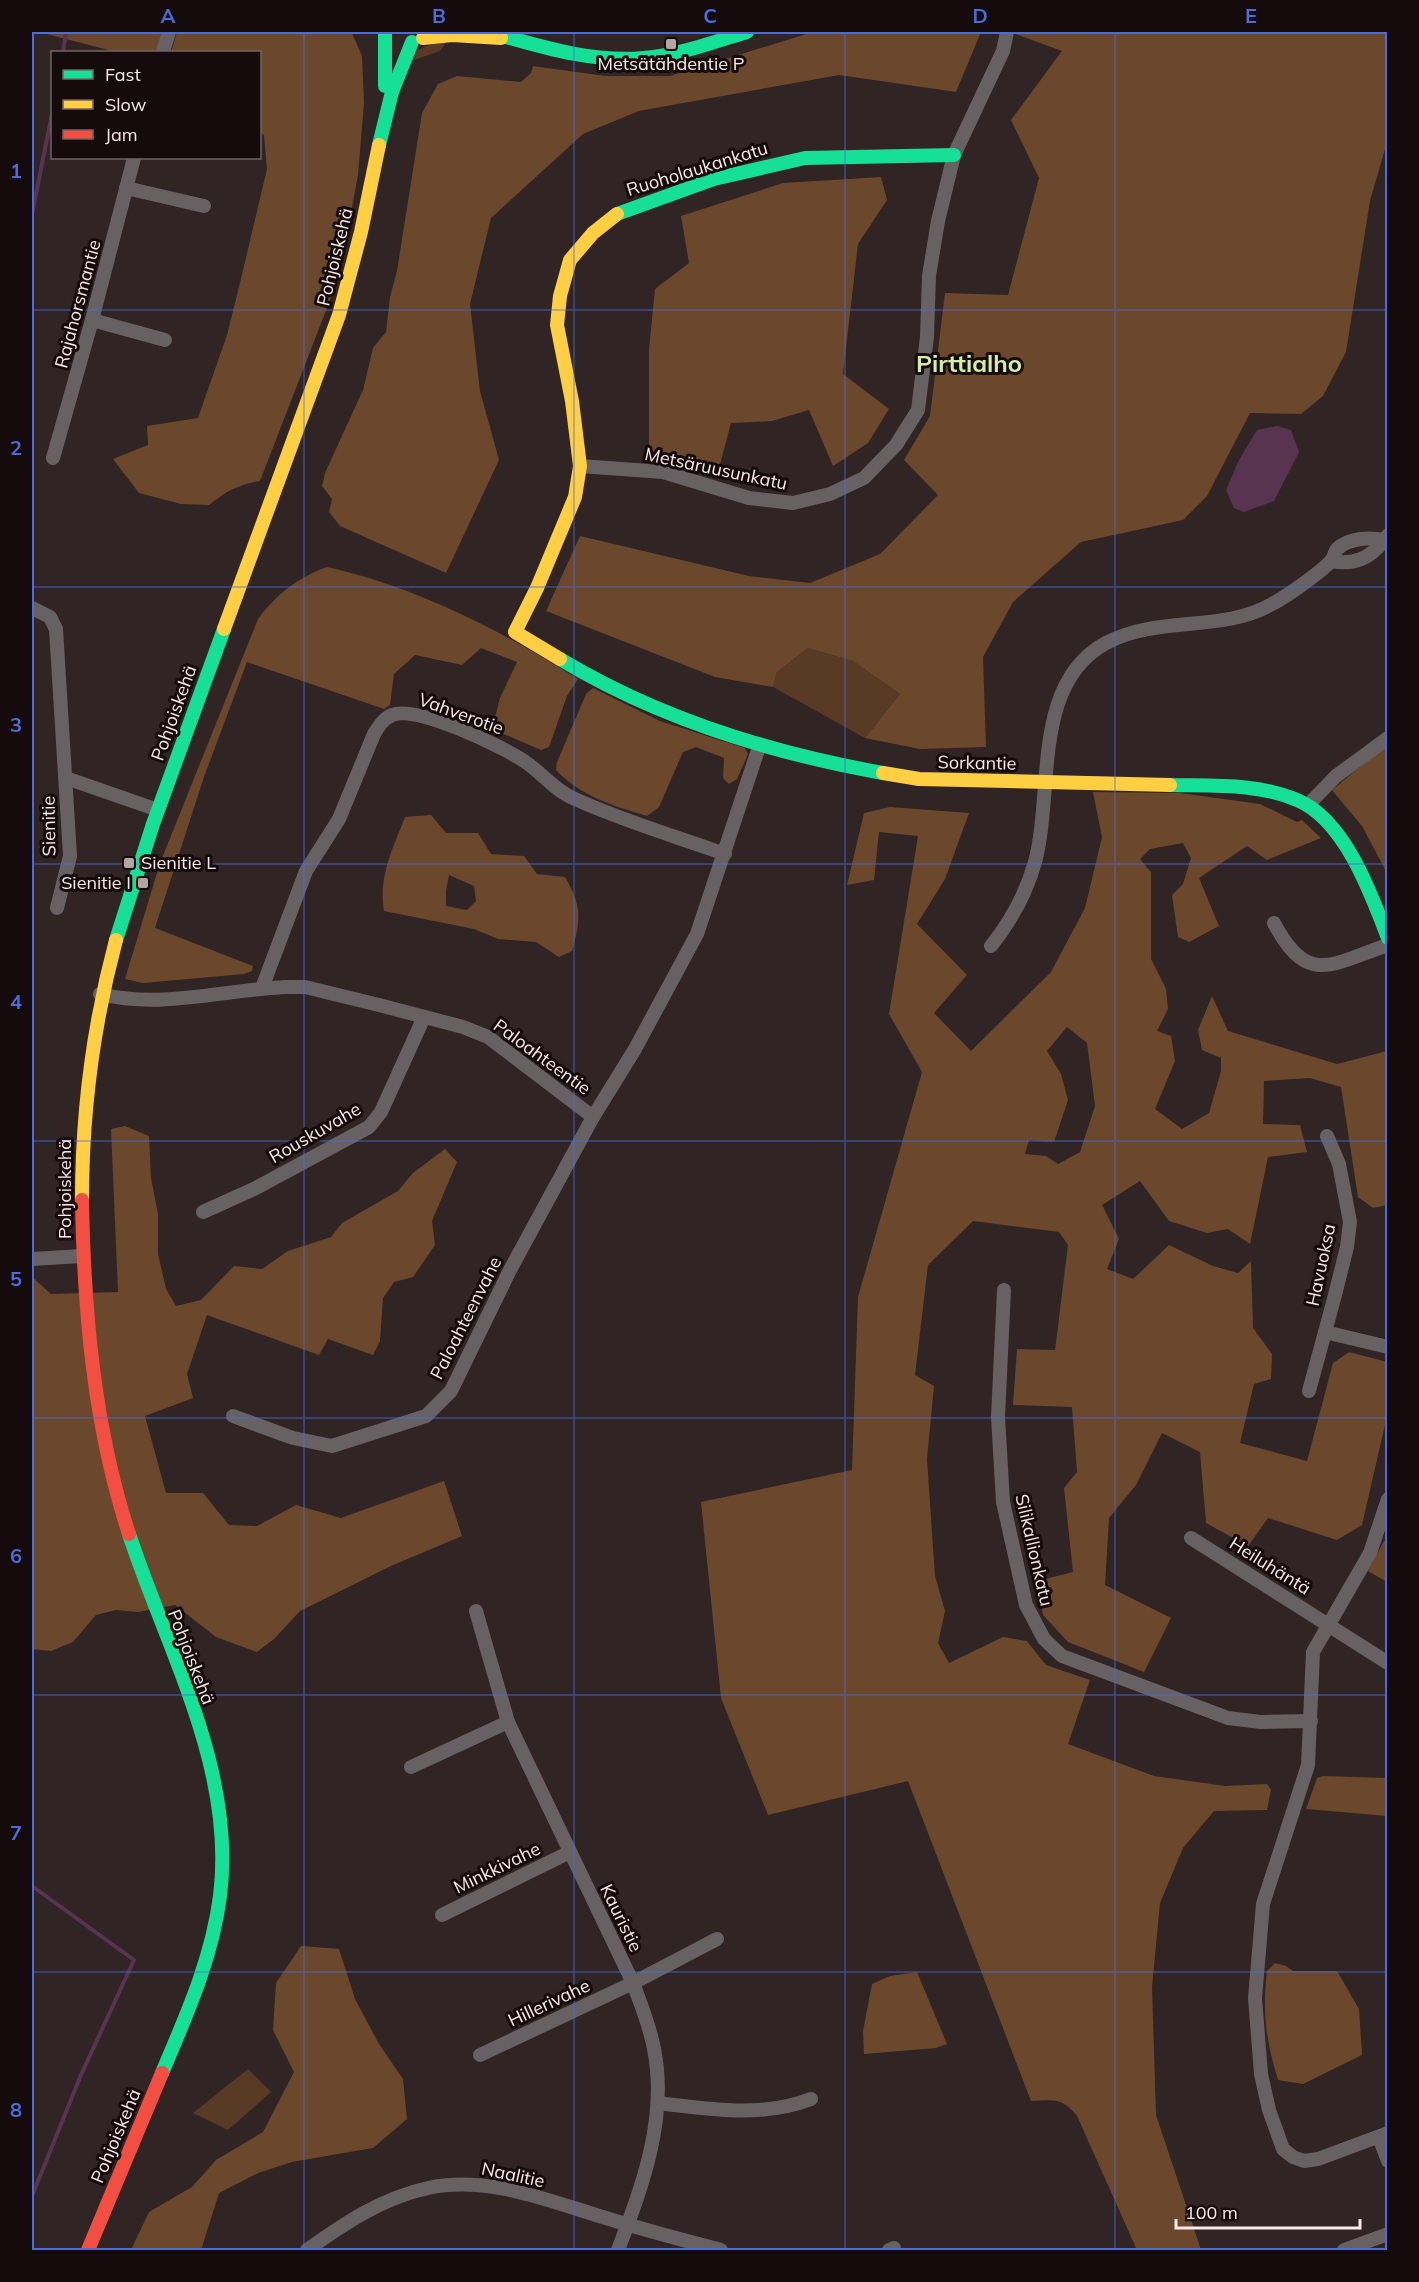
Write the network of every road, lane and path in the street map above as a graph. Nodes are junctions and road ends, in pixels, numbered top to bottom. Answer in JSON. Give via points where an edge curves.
{"nodes":[{"id":1,"x":169,"y":32,"type":"edge"},
{"id":2,"x":385,"y":32,"type":"edge"},
{"id":3,"x":489,"y":32,"type":"edge"},
{"id":4,"x":747,"y":32,"type":"edge"},
{"id":5,"x":1007,"y":32,"type":"edge"},
{"id":6,"x":422,"y":37,"type":"edge"},
{"id":7,"x":511,"y":38,"type":"junction"},
{"id":8,"x":163,"y":51,"type":"edge"},
{"id":9,"x":382,"y":131,"type":"junction"},
{"id":10,"x":954,"y":155,"type":"junction"},
{"id":11,"x":134,"y":159,"type":"edge"},
{"id":12,"x":126,"y":188,"type":"junction"},
{"id":13,"x":204,"y":206,"type":"dead end"},
{"id":14,"x":92,"y":320,"type":"junction"},
{"id":15,"x":165,"y":340,"type":"dead end"},
{"id":16,"x":53,"y":458,"type":"dead end"},
{"id":17,"x":580,"y":466,"type":"junction"},
{"id":18,"x":1386,"y":537,"type":"edge"},
{"id":19,"x":32,"y":608,"type":"edge"},
{"id":20,"x":515,"y":632,"type":"joint"},
{"id":21,"x":1388,"y":738,"type":"edge"},
{"id":22,"x":760,"y":744,"type":"junction"},
{"id":23,"x":66,"y":778,"type":"junction"},
{"id":24,"x":1047,"y":782,"type":"junction"},
{"id":25,"x":1308,"y":805,"type":"junction"},
{"id":26,"x":158,"y":810,"type":"junction"},
{"id":27,"x":725,"y":854,"type":"junction"},
{"id":28,"x":57,"y":908,"type":"dead end"},
{"id":29,"x":1274,"y":923,"type":"dead end"},
{"id":30,"x":1388,"y":938,"type":"edge"},
{"id":31,"x":1388,"y":945,"type":"edge"},
{"id":32,"x":991,"y":946,"type":"dead end"},
{"id":33,"x":262,"y":988,"type":"junction"},
{"id":34,"x":100,"y":994,"type":"junction"},
{"id":35,"x":424,"y":1017,"type":"junction"},
{"id":36,"x":592,"y":1117,"type":"junction"},
{"id":37,"x":1327,"y":1136,"type":"dead end"},
{"id":38,"x":203,"y":1212,"type":"dead end"},
{"id":39,"x":82,"y":1256,"type":"junction"},
{"id":40,"x":32,"y":1259,"type":"edge"},
{"id":41,"x":1004,"y":1290,"type":"dead end"},
{"id":42,"x":1325,"y":1332,"type":"junction"},
{"id":43,"x":1388,"y":1347,"type":"edge"},
{"id":44,"x":1309,"y":1391,"type":"dead end"},
{"id":45,"x":233,"y":1416,"type":"dead end"},
{"id":46,"x":1388,"y":1499,"type":"edge"},
{"id":47,"x":1191,"y":1538,"type":"dead end"},
{"id":48,"x":476,"y":1611,"type":"dead end"},
{"id":49,"x":1328,"y":1626,"type":"junction"},
{"id":50,"x":1388,"y":1663,"type":"edge"},
{"id":51,"x":1311,"y":1721,"type":"junction"},
{"id":52,"x":508,"y":1722,"type":"junction"},
{"id":53,"x":411,"y":1767,"type":"dead end"},
{"id":54,"x":568,"y":1853,"type":"junction"},
{"id":55,"x":442,"y":1916,"type":"dead end"},
{"id":56,"x":717,"y":1939,"type":"dead end"},
{"id":57,"x":633,"y":1983,"type":"junction"},
{"id":58,"x":480,"y":2055,"type":"dead end"},
{"id":59,"x":811,"y":2099,"type":"dead end"},
{"id":60,"x":658,"y":2103,"type":"junction"},
{"id":61,"x":1383,"y":2135,"type":"edge"},
{"id":62,"x":1388,"y":2161,"type":"edge"},
{"id":63,"x":628,"y":2225,"type":"junction"},
{"id":64,"x":1388,"y":2234,"type":"edge"},
{"id":65,"x":88,"y":2250,"type":"edge"},
{"id":66,"x":307,"y":2250,"type":"edge"},
{"id":67,"x":618,"y":2250,"type":"edge"},
{"id":68,"x":721,"y":2250,"type":"edge"},
{"id":69,"x":1344,"y":2250,"type":"edge"}],
"edges":[{"from":1,"to":8,"type":"street"},
{"from":2,"to":6,"type":"main road","via":[[394,38]]},
{"from":2,"to":9,"type":"main road","name":"Pohjoiskehä"},
{"from":3,"to":7,"type":"main road"},
{"from":4,"to":7,"type":"main road","via":[[669,53],[629,59],[564,51]]},
{"from":5,"to":10,"type":"street","name":"Metsäruusunkatu","via":[[1003,51]]},
{"from":6,"to":7,"type":"main road"},
{"from":6,"to":9,"type":"main road","name":"Pohjoiskehä","via":[[401,62]]},
{"from":9,"to":26,"type":"main road","name":"Pohjoiskehä","via":[[355,261],[339,315]]},
{"from":10,"to":17,"type":"main road","name":"Ruoholaukankatu","via":[[871,154],[772,164],[714,178],[623,210],[593,233],[570,260],[557,324]]},
{"from":10,"to":17,"type":"street","name":"Metsäruusunkatu","via":[[928,276],[927,337],[918,410],[897,445],[864,478],[830,494],[793,503],[750,498],[663,472]]},
{"from":11,"to":12,"type":"street","name":"Rajahorsmantie"},
{"from":12,"to":13,"type":"street"},
{"from":12,"to":14,"type":"street","name":"Rajahorsmantie"},
{"from":14,"to":15,"type":"street"},
{"from":14,"to":16,"type":"street","name":"Rajahorsmantie"},
{"from":17,"to":20,"type":"main road","name":"Ruoholaukankatu","via":[[575,496]]},
{"from":18,"to":24,"type":"street","via":[[1368,536],[1338,548],[1331,561],[1273,604],[1243,617],[1135,630],[1086,656],[1059,697],[1050,738]]},
{"from":19,"to":23,"type":"street","name":"Sienitie","via":[[50,617],[56,629]]},
{"from":20,"to":22,"type":"main road","name":"Sorkantie","via":[[640,703]]},
{"from":21,"to":25,"type":"street","via":[[1336,776]]},
{"from":22,"to":24,"type":"main road","name":"Sorkantie","via":[[889,775],[954,781]]},
{"from":22,"to":27,"type":"street","name":"Paloahteentie"},
{"from":23,"to":26,"type":"street","name":"Sienitie"},
{"from":23,"to":28,"type":"street","name":"Sienitie","via":[[70,856]]},
{"from":24,"to":25,"type":"main road","name":"Sorkantie","via":[[1239,788],[1268,792]]},
{"from":24,"to":32,"type":"street","via":[[1042,825],[1027,888]]},
{"from":25,"to":30,"type":"main road","name":"Sorkantie","via":[[1324,818],[1358,869]]},
{"from":26,"to":34,"type":"main road","name":"Pohjoiskehä"},
{"from":27,"to":33,"type":"street","name":"Vahverotie","via":[[576,800],[492,742],[422,716],[404,712],[392,715],[374,734],[339,819],[306,871]]},
{"from":27,"to":36,"type":"street","name":"Paloahteentie","via":[[693,942],[635,1049]]},
{"from":29,"to":31,"type":"street","via":[[1287,947],[1306,962],[1333,966]]},
{"from":33,"to":34,"type":"street","name":"Paloahteentie","via":[[162,1000],[126,1000]]},
{"from":33,"to":35,"type":"street","name":"Paloahteentie","via":[[305,987]]},
{"from":34,"to":39,"type":"main road","name":"Pohjoiskehä","via":[[84,1105]]},
{"from":35,"to":36,"type":"street","name":"Paloahteentie","via":[[488,1037]]},
{"from":35,"to":38,"type":"street","name":"Rouskuvahe","via":[[381,1112],[369,1127]]},
{"from":36,"to":45,"type":"street","name":"Paloahteenvahe","via":[[451,1391],[426,1416],[332,1446],[293,1438]]},
{"from":37,"to":42,"type":"street","name":"Havuoksa","via":[[1339,1164],[1350,1222]]},
{"from":39,"to":40,"type":"street"},
{"from":39,"to":65,"type":"main road","name":"Pohjoiskehä","via":[[95,1387],[108,1462],[141,1575],[207,1751],[222,1829],[219,1908],[205,1966]]},
{"from":41,"to":51,"type":"street","name":"Silikallionkatu","via":[[998,1417],[1003,1502],[1026,1605],[1044,1639],[1062,1656],[1228,1718]]},
{"from":42,"to":43,"type":"street","name":"Havuoksa"},
{"from":42,"to":44,"type":"street","name":"Havuoksa"},
{"from":46,"to":49,"type":"street","via":[[1370,1553]]},
{"from":47,"to":49,"type":"street","name":"Heiluhäntä"},
{"from":48,"to":52,"type":"street","name":"Kauristie"},
{"from":49,"to":50,"type":"street","name":"Heiluhäntä"},
{"from":49,"to":51,"type":"street","via":[[1313,1652]]},
{"from":51,"to":61,"type":"street","via":[[1306,1780],[1271,1876],[1258,1935],[1255,1998],[1261,2074],[1283,2149],[1293,2157],[1304,2161],[1318,2159]]},
{"from":52,"to":53,"type":"street"},
{"from":52,"to":54,"type":"street","name":"Kauristie"},
{"from":54,"to":55,"type":"street","name":"Minkkivahe"},
{"from":54,"to":57,"type":"street","name":"Kauristie"},
{"from":56,"to":57,"type":"street","name":"Hillerivahe"},
{"from":57,"to":58,"type":"street","name":"Hillerivahe"},
{"from":57,"to":60,"type":"street","name":"Kauristie","via":[[655,2051]]},
{"from":59,"to":60,"type":"street","via":[[789,2108],[767,2110]]},
{"from":60,"to":63,"type":"street","name":"Kauristie","via":[[648,2160]]},
{"from":61,"to":62,"type":"street"},
{"from":63,"to":66,"type":"street","name":"Naalitie","via":[[507,2188],[467,2184],[428,2187],[383,2201]]},
{"from":63,"to":67,"type":"street","name":"Kauristie"},
{"from":63,"to":68,"type":"street","name":"Naalitie"},
{"from":64,"to":69,"type":"street"}]}
